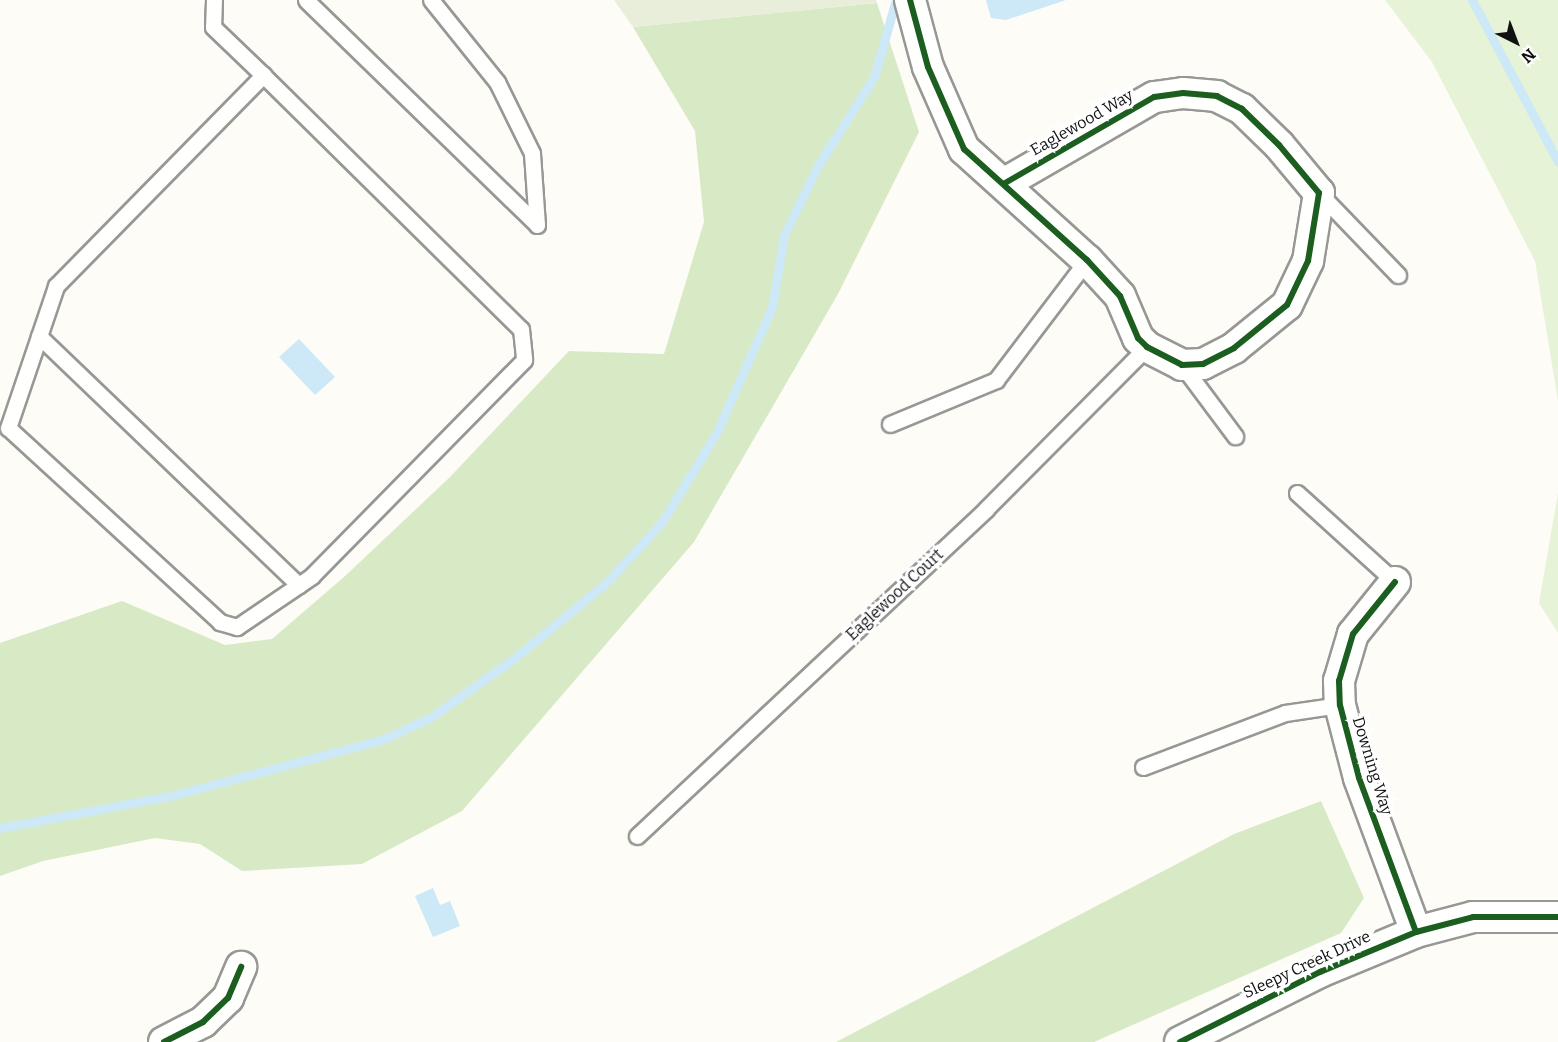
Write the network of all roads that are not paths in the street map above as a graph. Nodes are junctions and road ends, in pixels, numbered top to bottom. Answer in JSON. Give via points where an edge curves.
{"nodes":[{"id":1,"x":214,"y":0,"type":"edge"},
{"id":2,"x":306,"y":0,"type":"edge"},
{"id":3,"x":431,"y":0,"type":"edge"},
{"id":4,"x":910,"y":0,"type":"edge"},
{"id":5,"x":263,"y":75,"type":"junction"},
{"id":6,"x":1005,"y":183,"type":"junction"},
{"id":7,"x":1319,"y":193,"type":"junction"},
{"id":8,"x":1088,"y":260,"type":"junction"},
{"id":9,"x":1398,"y":275,"type":"dead end"},
{"id":10,"x":39,"y":336,"type":"junction"},
{"id":11,"x":1147,"y":347,"type":"junction"},
{"id":12,"x":1182,"y":365,"type":"junction"},
{"id":13,"x":890,"y":424,"type":"dead end"},
{"id":14,"x":1235,"y":436,"type":"dead end"},
{"id":15,"x":1297,"y":493,"type":"dead end"},
{"id":16,"x":1395,"y":582,"type":"joint"},
{"id":17,"x":299,"y":585,"type":"junction"},
{"id":18,"x":1340,"y":705,"type":"junction"},
{"id":19,"x":1143,"y":767,"type":"dead end"},
{"id":20,"x":637,"y":836,"type":"dead end"},
{"id":21,"x":1558,"y":917,"type":"edge"},
{"id":22,"x":1416,"y":932,"type":"junction"},
{"id":23,"x":241,"y":966,"type":"dead end"},
{"id":24,"x":164,"y":1042,"type":"edge"},
{"id":25,"x":1180,"y":1042,"type":"edge"}],
"edges":[{"from":1,"to":5,"type":"lane","via":[[213,27]]},
{"from":2,"to":3,"type":"lane","via":[[537,225],[532,153],[497,82]]},
{"from":4,"to":6,"type":"street","via":[[928,68],[964,149]]},
{"from":5,"to":10,"type":"lane","via":[[56,286]]},
{"from":5,"to":17,"type":"lane","via":[[521,329],[524,360]]},
{"from":6,"to":7,"type":"street","name":"Eaglewood Way","via":[[1154,97],[1184,93],[1217,96],[1242,109]]},
{"from":6,"to":8,"type":"street"},
{"from":7,"to":9,"type":"lane"},
{"from":7,"to":12,"type":"street","via":[[1308,261],[1287,305],[1234,348],[1203,364]]},
{"from":8,"to":11,"type":"street","via":[[1120,296],[1138,338]]},
{"from":8,"to":13,"type":"lane","via":[[996,380]]},
{"from":10,"to":17,"type":"lane"},
{"from":10,"to":17,"type":"lane","via":[[8,428],[220,622],[237,627]]},
{"from":11,"to":12,"type":"street"},
{"from":11,"to":20,"type":"lane","name":"Eaglewood Court","via":[[986,509]]},
{"from":12,"to":14,"type":"lane"},
{"from":15,"to":16,"type":"lane"},
{"from":16,"to":18,"type":"street","name":"Downing Way","via":[[1353,634],[1340,681]]},
{"from":18,"to":19,"type":"lane","via":[[1285,713]]},
{"from":18,"to":22,"type":"street","name":"Downing Way","via":[[1359,778]]},
{"from":21,"to":22,"type":"street","name":"Sleepy Creek Drive","via":[[1473,917]]},
{"from":22,"to":25,"type":"street","name":"Sleepy Creek Drive","via":[[1330,968]]},
{"from":23,"to":24,"type":"street","via":[[228,998],[220,1006],[203,1022]]}]}
